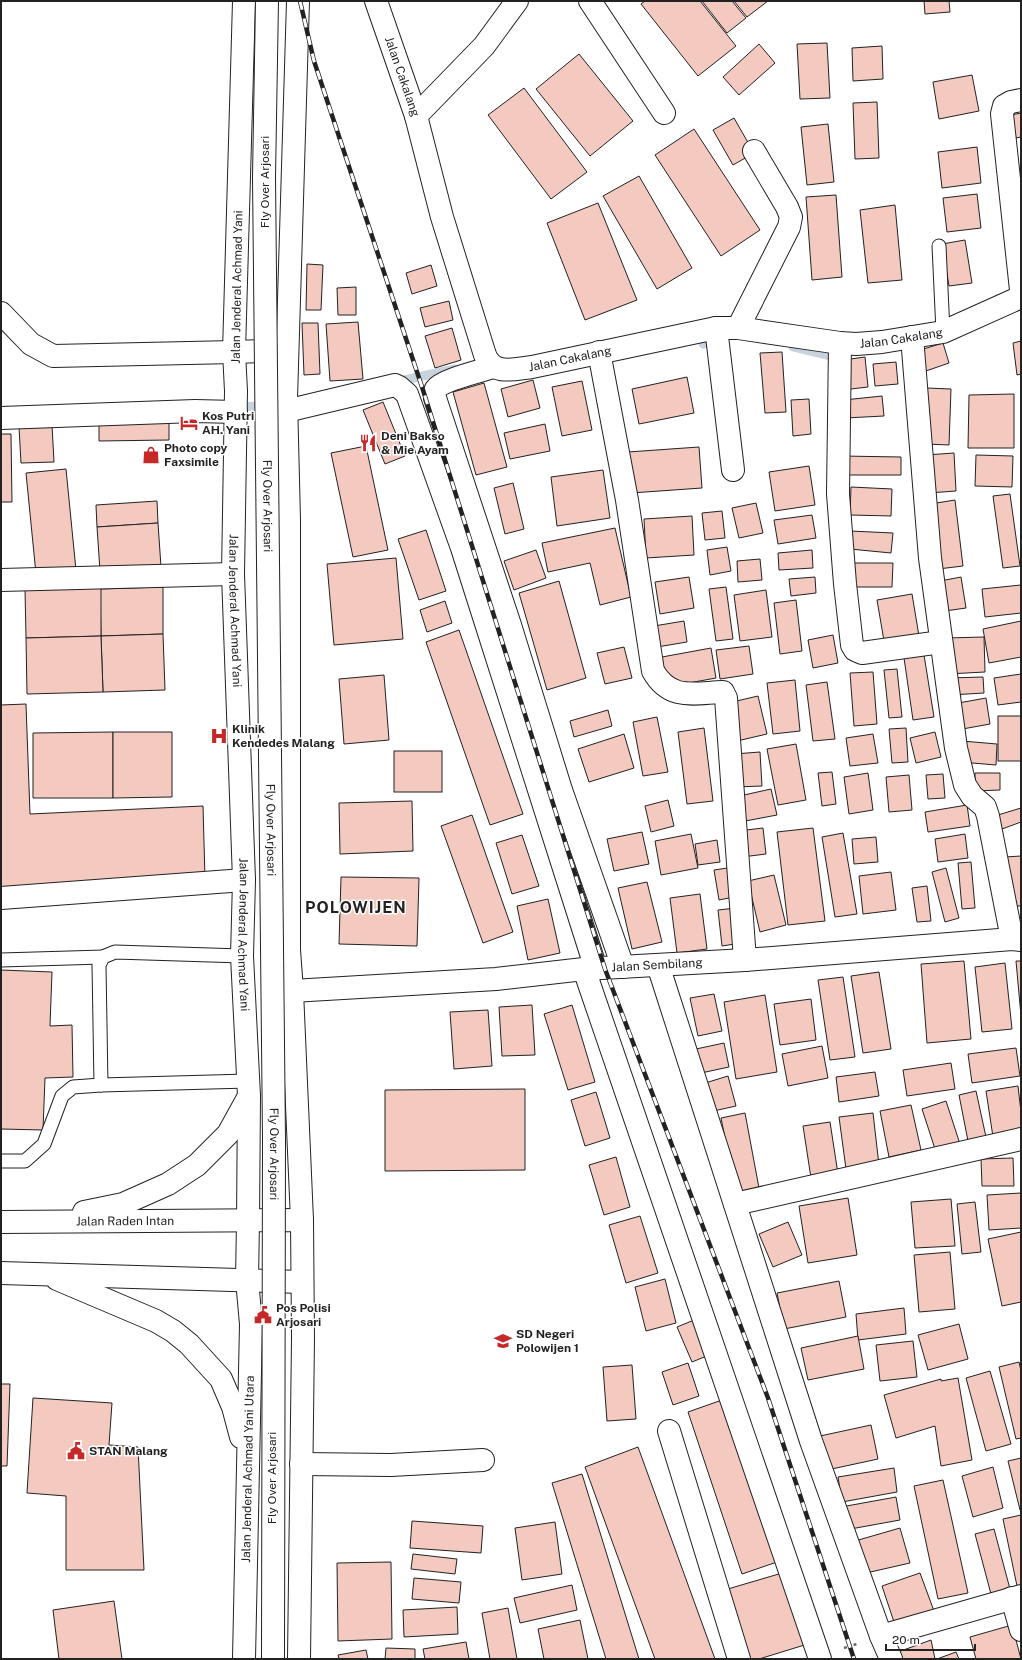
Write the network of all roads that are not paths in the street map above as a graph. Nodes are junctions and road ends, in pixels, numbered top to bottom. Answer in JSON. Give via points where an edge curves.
{"nodes":[{"id":1,"x":244,"y":1,"type":"edge"},
{"id":2,"x":267,"y":1,"type":"edge"},
{"id":3,"x":298,"y":1,"type":"edge"},
{"id":4,"x":376,"y":1,"type":"edge"},
{"id":5,"x":517,"y":1,"type":"edge"},
{"id":6,"x":590,"y":1,"type":"edge"},
{"id":7,"x":1021,"y":100,"type":"edge"},
{"id":8,"x":664,"y":113,"type":"dead end"},
{"id":9,"x":416,"y":116,"type":"junction"},
{"id":10,"x":754,"y":151,"type":"dead end"},
{"id":11,"x":939,"y":246,"type":"dead end"},
{"id":12,"x":1021,"y":290,"type":"edge"},
{"id":13,"x":1021,"y":297,"type":"edge"},
{"id":14,"x":1,"y":313,"type":"edge"},
{"id":15,"x":738,"y":328,"type":"junction"},
{"id":16,"x":943,"y":332,"type":"junction"},
{"id":17,"x":717,"y":337,"type":"junction"},
{"id":18,"x":912,"y":346,"type":"junction"},
{"id":19,"x":288,"y":349,"type":"junction"},
{"id":20,"x":234,"y":352,"type":"junction"},
{"id":21,"x":840,"y":355,"type":"junction"},
{"id":22,"x":600,"y":360,"type":"junction"},
{"id":23,"x":493,"y":367,"type":"junction"},
{"id":24,"x":236,"y":404,"type":"junction"},
{"id":25,"x":286,"y":408,"type":"junction"},
{"id":26,"x":1,"y":418,"type":"edge"},
{"id":27,"x":733,"y":470,"type":"dead end"},
{"id":28,"x":233,"y":574,"type":"junction"},
{"id":29,"x":1,"y":580,"type":"edge"},
{"id":30,"x":941,"y":642,"type":"junction"},
{"id":31,"x":244,"y":880,"type":"junction"},
{"id":32,"x":1,"y":898,"type":"edge"},
{"id":33,"x":1017,"y":939,"type":"edge"},
{"id":34,"x":242,"y":956,"type":"junction"},
{"id":35,"x":103,"y":957,"type":"junction"},
{"id":36,"x":1,"y":960,"type":"edge"},
{"id":37,"x":745,"y":960,"type":"junction"},
{"id":38,"x":658,"y":965,"type":"junction"},
{"id":39,"x":623,"y":967,"type":"junction"},
{"id":40,"x":590,"y":969,"type":"junction"},
{"id":41,"x":292,"y":991,"type":"junction"},
{"id":42,"x":101,"y":1085,"type":"junction"},
{"id":43,"x":248,"y":1089,"type":"junction"},
{"id":44,"x":1021,"y":1139,"type":"edge"},
{"id":45,"x":1,"y":1161,"type":"edge"},
{"id":46,"x":735,"y":1204,"type":"junction"},
{"id":47,"x":302,"y":1220,"type":"junction"},
{"id":48,"x":37,"y":1221,"type":"junction"},
{"id":49,"x":248,"y":1221,"type":"junction"},
{"id":50,"x":1,"y":1222,"type":"edge"},
{"id":51,"x":1,"y":1273,"type":"edge"},
{"id":52,"x":46,"y":1274,"type":"junction"},
{"id":53,"x":247,"y":1280,"type":"junction"},
{"id":54,"x":302,"y":1282,"type":"junction"},
{"id":55,"x":669,"y":1431,"type":"dead end"},
{"id":56,"x":247,"y":1460,"type":"junction"},
{"id":57,"x":483,"y":1460,"type":"dead end"},
{"id":58,"x":301,"y":1464,"type":"junction"},
{"id":59,"x":1016,"y":1597,"type":"edge"},
{"id":60,"x":1021,"y":1630,"type":"edge"},
{"id":61,"x":881,"y":1636,"type":"junction"},
{"id":62,"x":816,"y":1658,"type":"edge"},
{"id":63,"x":244,"y":1659,"type":"edge"},
{"id":64,"x":273,"y":1659,"type":"edge"},
{"id":65,"x":299,"y":1659,"type":"edge"},
{"id":66,"x":739,"y":1659,"type":"edge"},
{"id":67,"x":891,"y":1659,"type":"edge"}],
"edges":[{"from":1,"to":20,"type":"main road","name":"Jalan Jenderal Achmad Yani"},
{"from":2,"to":64,"type":"main road","name":"Fly Over Arjosari","bridge":true,"via":[[264,177],[274,1140]]},
{"from":3,"to":19,"type":"main road"},
{"from":4,"to":9,"type":"main road","name":"Jalan Cakalang"},
{"from":5,"to":9,"type":"main road","via":[[484,46]]},
{"from":6,"to":8,"type":"main road"},
{"from":7,"to":12,"type":"main road","via":[[1004,106],[1002,114]]},
{"from":9,"to":23,"type":"main road","name":"Jalan Cakalang","via":[[442,217],[488,362]]},
{"from":10,"to":15,"type":"main road","via":[[787,207],[790,217],[789,227]]},
{"from":11,"to":16,"type":"lane"},
{"from":13,"to":16,"type":"main road","name":"Jalan Cakalang"},
{"from":14,"to":20,"type":"main road","via":[[31,344],[53,356]]},
{"from":15,"to":17,"type":"main road","name":"Jalan Cakalang"},
{"from":15,"to":21,"type":"main road","name":"Jalan Cakalang"},
{"from":16,"to":18,"type":"main road","name":"Jalan Cakalang"},
{"from":17,"to":22,"type":"main road","name":"Jalan Cakalang"},
{"from":17,"to":27,"type":"main road"},
{"from":18,"to":21,"type":"main road","name":"Jalan Cakalang","via":[[856,344]]},
{"from":18,"to":30,"type":"main road","via":[[930,558]]},
{"from":19,"to":20,"type":"main road"},
{"from":19,"to":25,"type":"main road"},
{"from":20,"to":24,"type":"main road","name":"Jalan Jenderal Achmad Yani"},
{"from":21,"to":30,"type":"main road","via":[[838,494],[852,645],[855,650],[862,653]]},
{"from":22,"to":23,"type":"main road","name":"Jalan Cakalang","via":[[503,370]]},
{"from":22,"to":37,"type":"main road","via":[[626,500],[653,671],[664,686],[679,693],[723,692],[726,698]]},
{"from":23,"to":39,"type":"main road","via":[[446,382],[436,389],[435,398],[561,790]]},
{"from":24,"to":25,"type":"main road"},
{"from":24,"to":26,"type":"main road","via":[[195,411]]},
{"from":24,"to":28,"type":"main road","name":"Jalan Jenderal Achmad Yani"},
{"from":25,"to":40,"type":"main road","via":[[395,385],[408,394],[465,555]]},
{"from":25,"to":41,"type":"main road","via":[[289,520],[289,950]]},
{"from":28,"to":29,"type":"main road"},
{"from":28,"to":31,"type":"main road","name":"Jalan Jenderal Achmad Yani"},
{"from":30,"to":33,"type":"main road","via":[[956,748],[965,785],[972,796],[985,807]]},
{"from":31,"to":32,"type":"main road"},
{"from":31,"to":34,"type":"main road","name":"Jalan Jenderal Achmad Yani"},
{"from":33,"to":37,"type":"main road","name":"Jalan Sembilang"},
{"from":34,"to":35,"type":"lane","via":[[115,952]]},
{"from":34,"to":43,"type":"main road","name":"Jalan Jenderal Achmad Yani"},
{"from":35,"to":36,"type":"lane"},
{"from":35,"to":42,"type":"lane","via":[[99,965]]},
{"from":37,"to":38,"type":"main road","name":"Jalan Sembilang"},
{"from":38,"to":39,"type":"main road","name":"Jalan Sembilang"},
{"from":38,"to":46,"type":"main road"},
{"from":39,"to":40,"type":"main road","name":"Jalan Sembilang"},
{"from":40,"to":41,"type":"main road","name":"Jalan Sembilang","via":[[496,979]]},
{"from":40,"to":62,"type":"main road"},
{"from":41,"to":47,"type":"main road"},
{"from":42,"to":43,"type":"lane"},
{"from":42,"to":45,"type":"lane","via":[[73,1087],[62,1096],[44,1144],[25,1161]]},
{"from":43,"to":48,"type":"main road","via":[[228,1134],[197,1165],[168,1184],[123,1204]]},
{"from":43,"to":49,"type":"main road","name":"Jalan Jenderal Achmad Yani"},
{"from":44,"to":46,"type":"main road"},
{"from":46,"to":61,"type":"main road","via":[[811,1441]]},
{"from":47,"to":49,"type":"main road","name":"Jalan Raden Intan"},
{"from":47,"to":54,"type":"main road"},
{"from":48,"to":49,"type":"main road","name":"Jalan Raden Intan"},
{"from":48,"to":50,"type":"main road","name":"Jalan Raden Intan"},
{"from":49,"to":53,"type":"main road","name":"Jalan Jenderal Achmad Yani Utara"},
{"from":51,"to":52,"type":"main road"},
{"from":52,"to":53,"type":"main road"},
{"from":52,"to":56,"type":"main road","via":[[156,1322],[189,1344],[221,1379],[226,1389]]},
{"from":53,"to":54,"type":"main road"},
{"from":53,"to":56,"type":"main road","name":"Jalan Jenderal Achmad Yani Utara","via":[[251,1324]]},
{"from":54,"to":58,"type":"main road"},
{"from":55,"to":66,"type":"main road"},
{"from":56,"to":63,"type":"main road","name":"Jalan Jenderal Achmad Yani Utara"},
{"from":57,"to":58,"type":"main road","via":[[391,1465]]},
{"from":58,"to":65,"type":"main road"},
{"from":59,"to":60,"type":"main road"},
{"from":59,"to":61,"type":"main road"},
{"from":61,"to":67,"type":"main road"}]}
